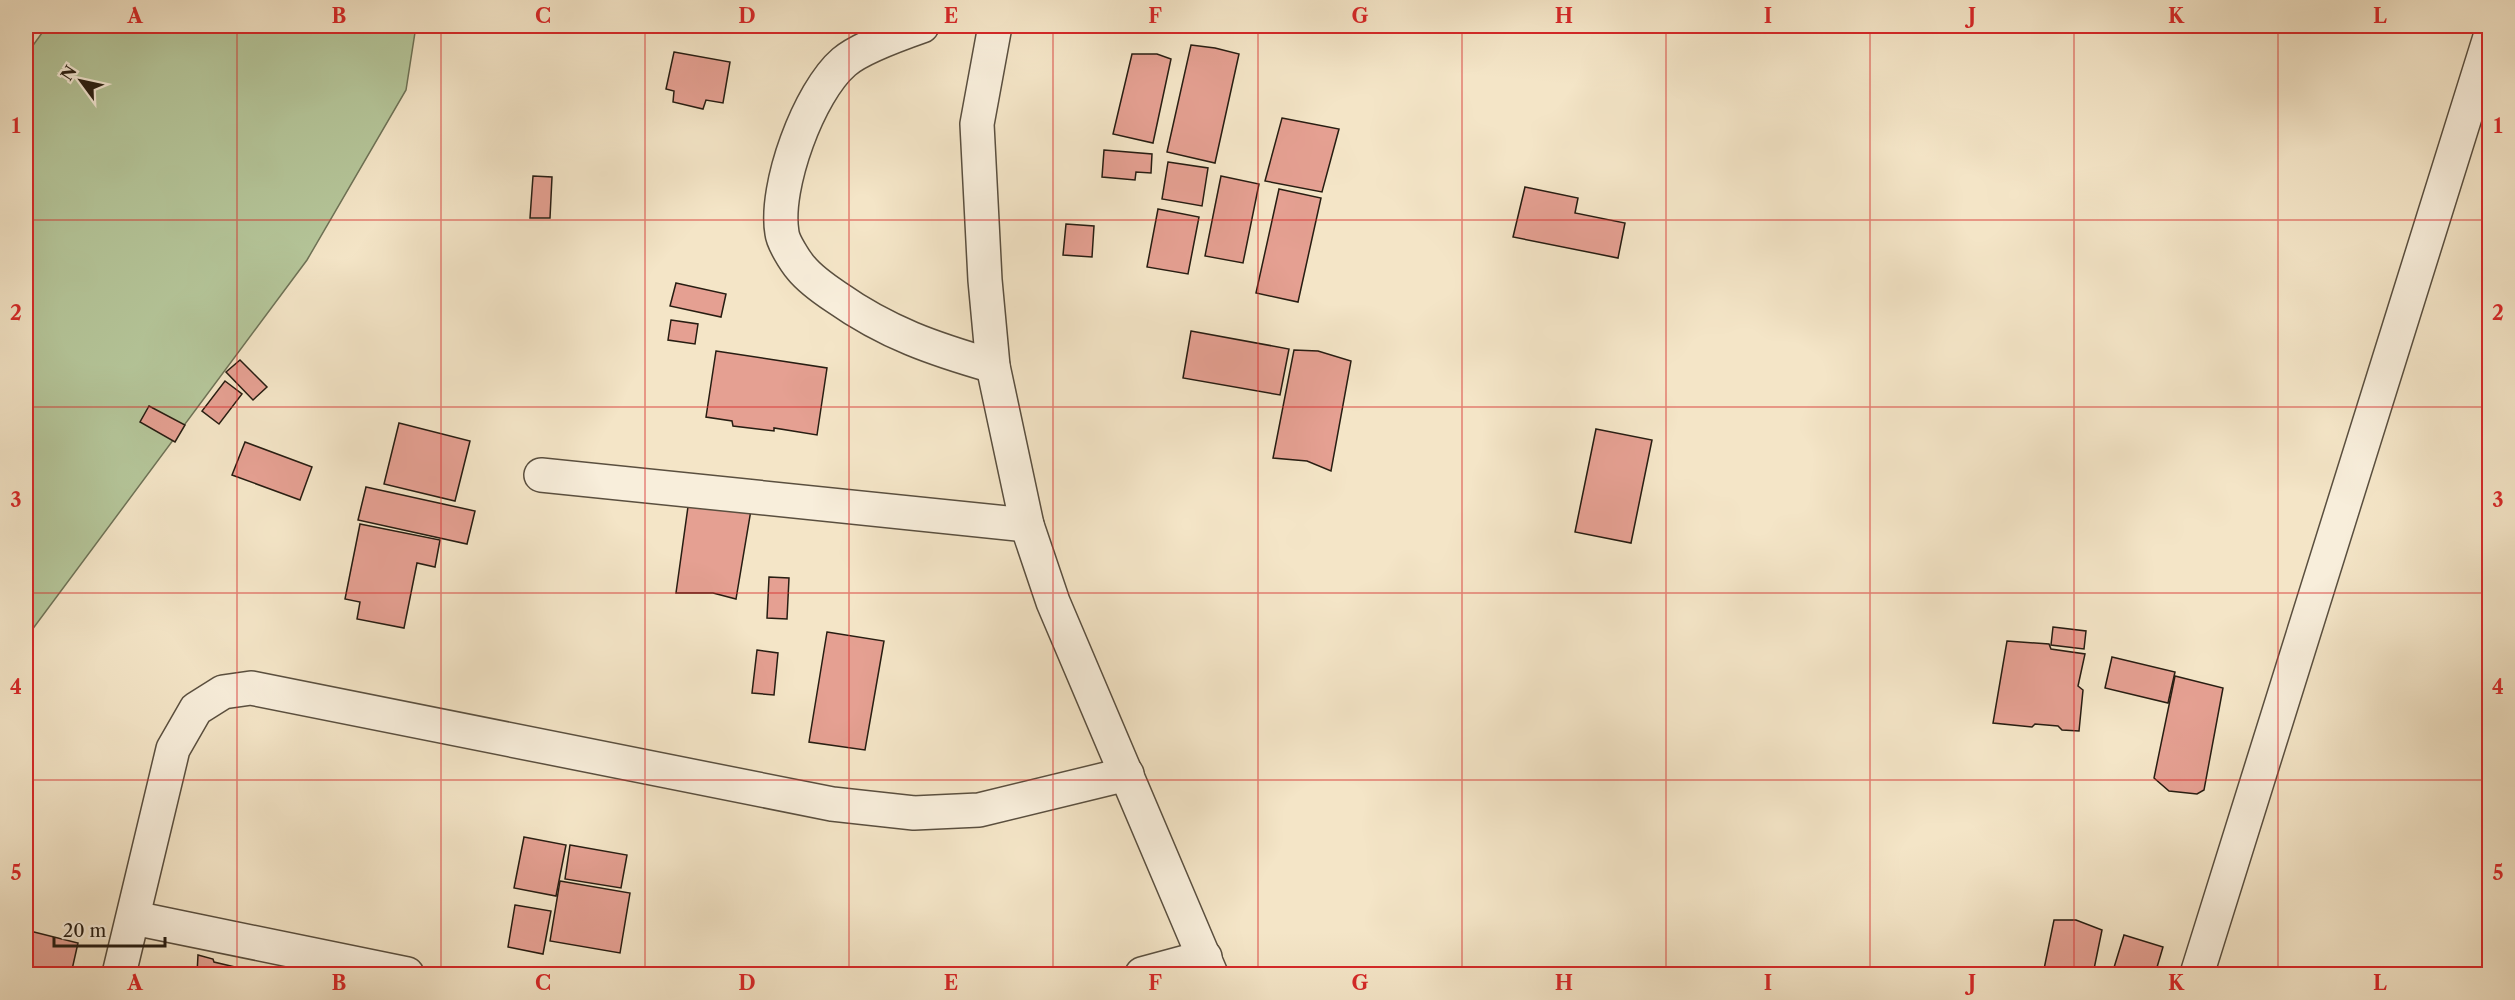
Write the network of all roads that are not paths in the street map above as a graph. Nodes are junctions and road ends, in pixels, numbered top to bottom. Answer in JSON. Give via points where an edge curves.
{"nodes":[{"id":1,"x":922,"y":26,"type":"edge"},
{"id":2,"x":995,"y":26,"type":"edge"},
{"id":3,"x":2490,"y":37,"type":"edge"},
{"id":4,"x":993,"y":366,"type":"junction"},
{"id":5,"x":541,"y":475,"type":"dead end"},
{"id":6,"x":1027,"y":525,"type":"junction"},
{"id":7,"x":1127,"y":774,"type":"junction"},
{"id":8,"x":134,"y":918,"type":"junction"},
{"id":9,"x":1208,"y":966,"type":"edge"},
{"id":10,"x":119,"y":975,"type":"edge"},
{"id":11,"x":407,"y":975,"type":"edge"},
{"id":12,"x":1142,"y":975,"type":"edge"},
{"id":13,"x":2197,"y":975,"type":"edge"}],
"edges":[{"from":1,"to":4,"type":"street","via":[[844,62],[817,95],[798,139],[782,197],[782,234],[801,268],[867,319],[929,348]]},
{"from":2,"to":4,"type":"street","via":[[977,124]]},
{"from":3,"to":13,"type":"street"},
{"from":4,"to":6,"type":"street"},
{"from":5,"to":6,"type":"street"},
{"from":6,"to":7,"type":"street","via":[[1053,602]]},
{"from":7,"to":8,"type":"street","via":[[979,810],[914,813],[832,804],[251,687],[223,692],[196,709],[173,749]]},
{"from":7,"to":9,"type":"street"},
{"from":8,"to":10,"type":"street"},
{"from":8,"to":11,"type":"street"},
{"from":9,"to":12,"type":"street"}]}
